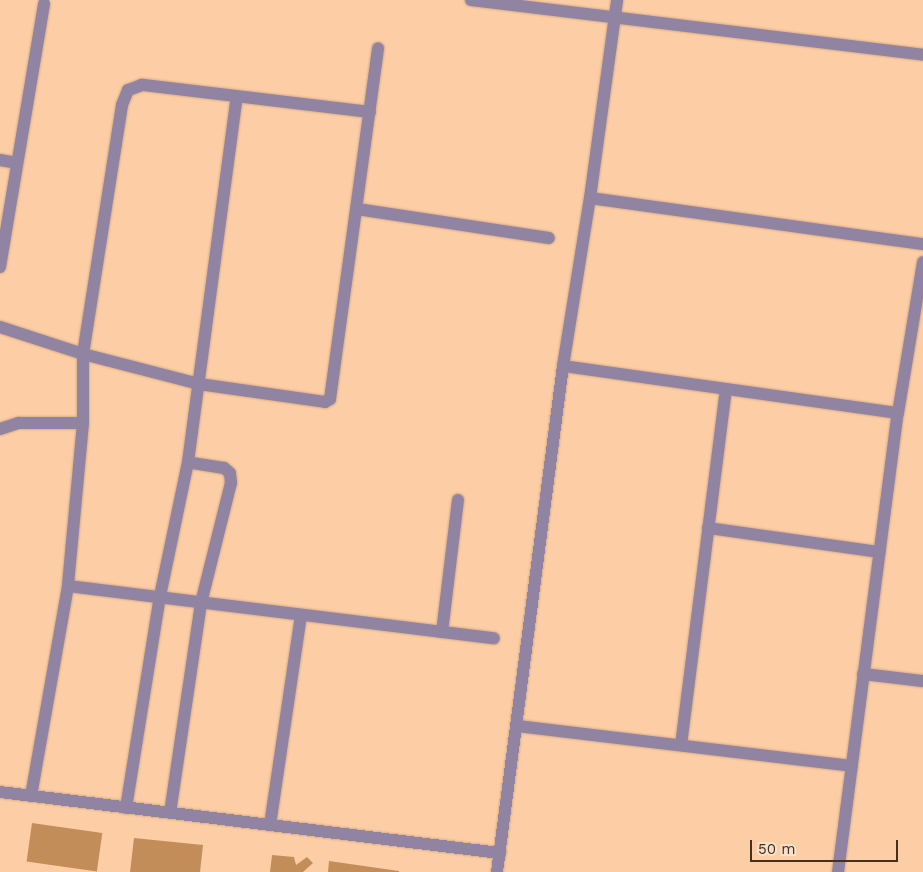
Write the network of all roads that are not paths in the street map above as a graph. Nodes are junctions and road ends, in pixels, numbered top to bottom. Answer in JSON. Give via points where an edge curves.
{"nodes":[{"id":1,"x":471,"y":0,"type":"edge"},
{"id":2,"x":617,"y":0,"type":"edge"},
{"id":3,"x":44,"y":4,"type":"dead end"},
{"id":4,"x":613,"y":19,"type":"junction"},
{"id":5,"x":378,"y":48,"type":"dead end"},
{"id":6,"x":923,"y":54,"type":"edge"},
{"id":7,"x":237,"y":96,"type":"junction"},
{"id":8,"x":370,"y":112,"type":"junction"},
{"id":9,"x":0,"y":160,"type":"edge"},
{"id":10,"x":17,"y":163,"type":"junction"},
{"id":11,"x":590,"y":198,"type":"junction"},
{"id":12,"x":357,"y":209,"type":"junction"},
{"id":13,"x":549,"y":238,"type":"dead end"},
{"id":14,"x":923,"y":244,"type":"edge"},
{"id":15,"x":923,"y":262,"type":"edge"},
{"id":16,"x":0,"y":267,"type":"edge"},
{"id":17,"x":0,"y":327,"type":"edge"},
{"id":18,"x":83,"y":354,"type":"junction"},
{"id":19,"x":563,"y":366,"type":"junction"},
{"id":20,"x":198,"y":384,"type":"junction"},
{"id":21,"x":726,"y":390,"type":"junction"},
{"id":22,"x":898,"y":412,"type":"junction"},
{"id":23,"x":83,"y":423,"type":"junction"},
{"id":24,"x":1,"y":431,"type":"edge"},
{"id":25,"x":188,"y":462,"type":"junction"},
{"id":26,"x":458,"y":500,"type":"dead end"},
{"id":27,"x":708,"y":528,"type":"junction"},
{"id":28,"x":879,"y":552,"type":"junction"},
{"id":29,"x":68,"y":586,"type":"junction"},
{"id":30,"x":160,"y":596,"type":"junction"},
{"id":31,"x":201,"y":603,"type":"junction"},
{"id":32,"x":301,"y":615,"type":"junction"},
{"id":33,"x":442,"y":632,"type":"junction"},
{"id":34,"x":494,"y":638,"type":"dead end"},
{"id":35,"x":864,"y":674,"type":"junction"},
{"id":36,"x":923,"y":681,"type":"edge"},
{"id":37,"x":517,"y":726,"type":"junction"},
{"id":38,"x":681,"y":745,"type":"junction"},
{"id":39,"x":852,"y":766,"type":"junction"},
{"id":40,"x":0,"y":792,"type":"edge"},
{"id":41,"x":31,"y":796,"type":"junction"},
{"id":42,"x":126,"y":808,"type":"junction"},
{"id":43,"x":170,"y":813,"type":"junction"},
{"id":44,"x":270,"y":825,"type":"junction"},
{"id":45,"x":500,"y":853,"type":"junction"},
{"id":46,"x":498,"y":872,"type":"edge"},
{"id":47,"x":838,"y":872,"type":"edge"}],
"edges":[{"from":1,"to":4,"type":"street"},
{"from":2,"to":4,"type":"street"},
{"from":3,"to":10,"type":"street"},
{"from":4,"to":6,"type":"street"},
{"from":4,"to":11,"type":"street"},
{"from":5,"to":8,"type":"street"},
{"from":7,"to":8,"type":"street"},
{"from":7,"to":18,"type":"street","via":[[142,85],[128,90],[122,105]]},
{"from":7,"to":20,"type":"street"},
{"from":8,"to":12,"type":"street"},
{"from":9,"to":10,"type":"street"},
{"from":10,"to":16,"type":"street"},
{"from":11,"to":14,"type":"street"},
{"from":11,"to":19,"type":"street"},
{"from":12,"to":13,"type":"street"},
{"from":12,"to":20,"type":"street","via":[[330,400],[325,402]]},
{"from":15,"to":22,"type":"street"},
{"from":17,"to":18,"type":"street"},
{"from":18,"to":20,"type":"street"},
{"from":18,"to":23,"type":"street"},
{"from":19,"to":21,"type":"street"},
{"from":19,"to":37,"type":"street"},
{"from":20,"to":25,"type":"street"},
{"from":21,"to":22,"type":"street"},
{"from":21,"to":27,"type":"street"},
{"from":22,"to":28,"type":"street"},
{"from":23,"to":24,"type":"street","via":[[20,423]]},
{"from":23,"to":29,"type":"street"},
{"from":25,"to":30,"type":"street"},
{"from":25,"to":31,"type":"street","via":[[224,468],[230,473],[231,483]]},
{"from":26,"to":33,"type":"street"},
{"from":27,"to":28,"type":"street"},
{"from":27,"to":38,"type":"street"},
{"from":28,"to":35,"type":"street"},
{"from":29,"to":30,"type":"street"},
{"from":29,"to":41,"type":"street"},
{"from":30,"to":31,"type":"street"},
{"from":30,"to":42,"type":"street"},
{"from":31,"to":32,"type":"street"},
{"from":31,"to":43,"type":"street"},
{"from":32,"to":33,"type":"street"},
{"from":32,"to":44,"type":"street"},
{"from":33,"to":34,"type":"street"},
{"from":35,"to":36,"type":"street"},
{"from":35,"to":39,"type":"street"},
{"from":37,"to":38,"type":"street"},
{"from":37,"to":45,"type":"street"},
{"from":38,"to":39,"type":"street"},
{"from":39,"to":47,"type":"street"},
{"from":40,"to":41,"type":"street"},
{"from":41,"to":42,"type":"street"},
{"from":42,"to":43,"type":"street"},
{"from":43,"to":44,"type":"street"},
{"from":44,"to":45,"type":"street"},
{"from":45,"to":46,"type":"street"}]}
